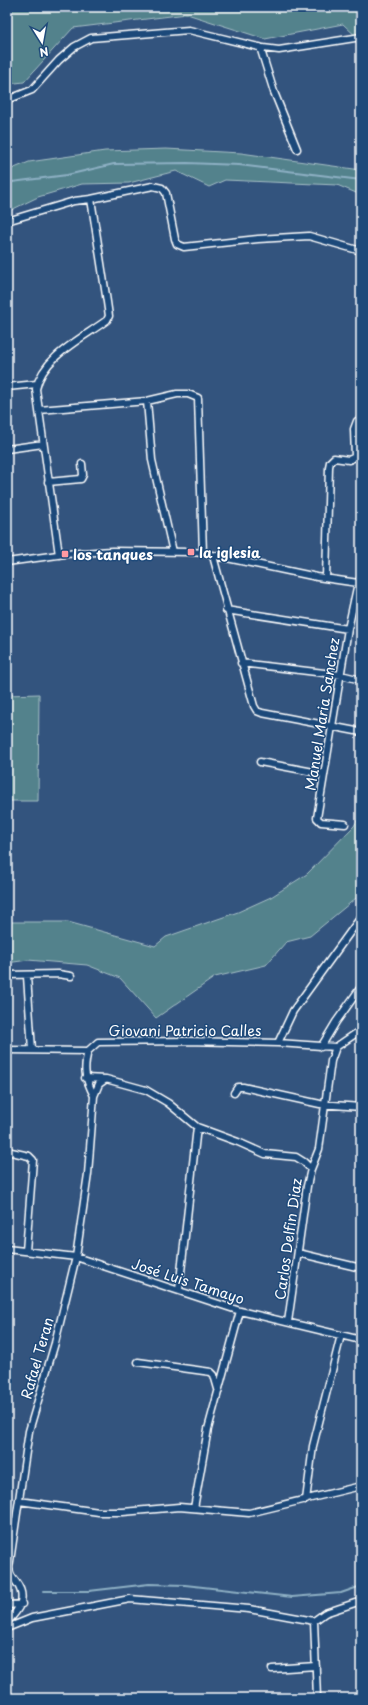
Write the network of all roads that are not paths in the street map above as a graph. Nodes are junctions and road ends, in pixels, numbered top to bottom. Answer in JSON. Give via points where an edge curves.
{"nodes":[{"id":1,"x":361,"y":37,"type":"edge"},
{"id":2,"x":260,"y":47,"type":"junction"},
{"id":3,"x":7,"y":100,"type":"edge"},
{"id":4,"x":297,"y":148,"type":"dead end"},
{"id":5,"x":91,"y":199,"type":"junction"},
{"id":6,"x":7,"y":221,"type":"edge"},
{"id":7,"x":361,"y":251,"type":"edge"},
{"id":8,"x":37,"y":384,"type":"junction"},
{"id":9,"x":7,"y":387,"type":"edge"},
{"id":10,"x":147,"y":401,"type":"junction"},
{"id":11,"x":39,"y":410,"type":"junction"},
{"id":12,"x":357,"y":422,"type":"dead end"},
{"id":13,"x":43,"y":444,"type":"junction"},
{"id":14,"x":7,"y":449,"type":"edge"},
{"id":15,"x":82,"y":464,"type":"dead end"},
{"id":16,"x":48,"y":482,"type":"junction"},
{"id":17,"x":173,"y":552,"type":"junction"},
{"id":18,"x":203,"y":553,"type":"junction"},
{"id":19,"x":59,"y":555,"type":"junction"},
{"id":20,"x":213,"y":556,"type":"junction"},
{"id":21,"x":7,"y":562,"type":"edge"},
{"id":22,"x":326,"y":578,"type":"junction"},
{"id":23,"x":359,"y":581,"type":"edge"},
{"id":24,"x":226,"y":610,"type":"junction"},
{"id":25,"x":348,"y":629,"type":"junction"},
{"id":26,"x":241,"y":663,"type":"junction"},
{"id":27,"x":341,"y":675,"type":"junction"},
{"id":28,"x":361,"y":680,"type":"edge"},
{"id":29,"x":333,"y":727,"type":"junction"},
{"id":30,"x":361,"y":732,"type":"edge"},
{"id":31,"x":260,"y":762,"type":"dead end"},
{"id":32,"x":324,"y":774,"type":"junction"},
{"id":33,"x":345,"y":824,"type":"dead end"},
{"id":34,"x":361,"y":916,"type":"edge"},
{"id":35,"x":7,"y":976,"type":"edge"},
{"id":36,"x":27,"y":976,"type":"junction"},
{"id":37,"x":71,"y":976,"type":"dead end"},
{"id":38,"x":361,"y":987,"type":"edge"},
{"id":39,"x":361,"y":1030,"type":"edge"},
{"id":40,"x":278,"y":1043,"type":"junction"},
{"id":41,"x":321,"y":1047,"type":"junction"},
{"id":42,"x":336,"y":1047,"type":"junction"},
{"id":43,"x":7,"y":1050,"type":"edge"},
{"id":44,"x":32,"y":1050,"type":"junction"},
{"id":45,"x":88,"y":1051,"type":"junction"},
{"id":46,"x":85,"y":1078,"type":"junction"},
{"id":47,"x":106,"y":1079,"type":"junction"},
{"id":48,"x":234,"y":1093,"type":"dead end"},
{"id":49,"x":94,"y":1096,"type":"junction"},
{"id":50,"x":324,"y":1103,"type":"junction"},
{"id":51,"x":361,"y":1107,"type":"edge"},
{"id":52,"x":197,"y":1127,"type":"junction"},
{"id":53,"x":7,"y":1151,"type":"edge"},
{"id":54,"x":311,"y":1169,"type":"junction"},
{"id":55,"x":7,"y":1249,"type":"edge"},
{"id":56,"x":26,"y":1251,"type":"junction"},
{"id":57,"x":298,"y":1253,"type":"junction"},
{"id":58,"x":76,"y":1257,"type":"junction"},
{"id":59,"x":361,"y":1268,"type":"edge"},
{"id":60,"x":179,"y":1290,"type":"junction"},
{"id":61,"x":240,"y":1311,"type":"junction"},
{"id":62,"x":288,"y":1322,"type":"junction"},
{"id":63,"x":341,"y":1335,"type":"junction"},
{"id":64,"x":361,"y":1340,"type":"edge"},
{"id":65,"x":138,"y":1362,"type":"dead end"},
{"id":66,"x":218,"y":1390,"type":"junction"},
{"id":67,"x":361,"y":1486,"type":"edge"},
{"id":68,"x":306,"y":1500,"type":"junction"},
{"id":69,"x":19,"y":1501,"type":"junction"},
{"id":70,"x":194,"y":1508,"type":"junction"},
{"id":71,"x":7,"y":1580,"type":"edge"},
{"id":72,"x":14,"y":1580,"type":"junction"},
{"id":73,"x":361,"y":1601,"type":"edge"},
{"id":74,"x":22,"y":1604,"type":"junction"},
{"id":75,"x":7,"y":1605,"type":"edge"},
{"id":76,"x":314,"y":1621,"type":"junction"},
{"id":77,"x":7,"y":1622,"type":"edge"},
{"id":78,"x":7,"y":1628,"type":"edge"},
{"id":79,"x":316,"y":1666,"type":"junction"},
{"id":80,"x":272,"y":1669,"type":"dead end"},
{"id":81,"x":317,"y":1698,"type":"edge"}],
"edges":[{"from":1,"to":2,"type":"street","via":[[285,49]]},
{"from":2,"to":3,"type":"street","via":[[189,30],[91,38],[74,47],[59,60],[32,90]]},
{"from":2,"to":4,"type":"street","via":[[274,92]]},
{"from":5,"to":6,"type":"street","via":[[74,201]]},
{"from":5,"to":7,"type":"street","via":[[153,186],[162,188],[166,193],[176,244],[184,247],[309,236]]},
{"from":5,"to":8,"type":"street","via":[[109,316],[53,360]]},
{"from":8,"to":9,"type":"street"},
{"from":8,"to":11,"type":"street"},
{"from":10,"to":11,"type":"street"},
{"from":10,"to":17,"type":"street","via":[[152,460]]},
{"from":10,"to":18,"type":"street","via":[[176,394],[188,394],[198,398]]},
{"from":11,"to":13,"type":"street"},
{"from":12,"to":22,"type":"street","via":[[354,429],[355,457],[349,460],[334,458],[329,467]]},
{"from":13,"to":14,"type":"street"},
{"from":13,"to":16,"type":"street"},
{"from":15,"to":16,"type":"street","via":[[81,479]]},
{"from":16,"to":19,"type":"street"},
{"from":17,"to":18,"type":"street"},
{"from":17,"to":19,"type":"street","via":[[112,551]]},
{"from":18,"to":20,"type":"street"},
{"from":19,"to":21,"type":"street"},
{"from":20,"to":22,"type":"street"},
{"from":20,"to":24,"type":"street"},
{"from":22,"to":23,"type":"street"},
{"from":23,"to":25,"type":"street","name":"Manuel Maria Sanchez"},
{"from":24,"to":25,"type":"street"},
{"from":24,"to":26,"type":"street"},
{"from":25,"to":27,"type":"street","name":"Manuel Maria Sanchez"},
{"from":26,"to":27,"type":"street"},
{"from":26,"to":29,"type":"street","via":[[257,711]]},
{"from":27,"to":28,"type":"street"},
{"from":27,"to":29,"type":"street","name":"Manuel Maria Sanchez"},
{"from":29,"to":30,"type":"street"},
{"from":29,"to":32,"type":"street","name":"Manuel Maria Sanchez"},
{"from":31,"to":32,"type":"street"},
{"from":32,"to":33,"type":"street","name":"Manuel Maria Sanchez","via":[[317,819],[321,822]]},
{"from":34,"to":40,"type":"street","via":[[293,1011]]},
{"from":35,"to":36,"type":"street"},
{"from":36,"to":37,"type":"street"},
{"from":36,"to":44,"type":"street"},
{"from":38,"to":41,"type":"street"},
{"from":39,"to":42,"type":"street"},
{"from":40,"to":41,"type":"street","name":"Giovani Patricio Calles"},
{"from":40,"to":45,"type":"street","name":"Giovani Patricio Calles","via":[[98,1042]]},
{"from":41,"to":42,"type":"street","name":"Giovani Patricio Calles"},
{"from":42,"to":50,"type":"street"},
{"from":43,"to":44,"type":"street","name":"Giovani Patricio Calles"},
{"from":44,"to":45,"type":"street","name":"Giovani Patricio Calles"},
{"from":45,"to":46,"type":"street"},
{"from":46,"to":47,"type":"street","name":"Carlos Delfin Diaz"},
{"from":46,"to":49,"type":"street"},
{"from":47,"to":49,"type":"street","via":[[99,1084]]},
{"from":47,"to":52,"type":"street","name":"Carlos Delfin Diaz","via":[[146,1090],[168,1103]]},
{"from":48,"to":50,"type":"street","via":[[238,1087],[243,1087]]},
{"from":49,"to":58,"type":"street","name":"Rafael Teran","via":[[88,1174]]},
{"from":50,"to":51,"type":"street"},
{"from":50,"to":54,"type":"street","via":[[319,1149]]},
{"from":52,"to":54,"type":"street","name":"Carlos Delfin Diaz","via":[[265,1154],[296,1158]]},
{"from":52,"to":60,"type":"street"},
{"from":53,"to":56,"type":"street","via":[[29,1156],[33,1160]]},
{"from":54,"to":57,"type":"street","name":"Carlos Delfin Diaz"},
{"from":55,"to":56,"type":"street","name":"José Luis Tamayo"},
{"from":56,"to":58,"type":"street","name":"José Luis Tamayo"},
{"from":57,"to":59,"type":"street"},
{"from":57,"to":62,"type":"street","name":"Carlos Delfin Diaz"},
{"from":58,"to":60,"type":"street","name":"José Luis Tamayo"},
{"from":58,"to":69,"type":"street","name":"Rafael Teran","via":[[29,1431]]},
{"from":60,"to":61,"type":"street","name":"José Luis Tamayo"},
{"from":61,"to":62,"type":"street","name":"José Luis Tamayo"},
{"from":61,"to":66,"type":"street"},
{"from":62,"to":63,"type":"street","name":"José Luis Tamayo"},
{"from":63,"to":64,"type":"street","name":"José Luis Tamayo"},
{"from":63,"to":68,"type":"street","via":[[313,1446]]},
{"from":65,"to":66,"type":"street","via":[[211,1372]]},
{"from":66,"to":70,"type":"street","via":[[208,1429]]},
{"from":67,"to":68,"type":"street"},
{"from":68,"to":70,"type":"street","via":[[249,1513]]},
{"from":69,"to":70,"type":"street","via":[[99,1512]]},
{"from":69,"to":72,"type":"street","name":"Rafael Teran","via":[[9,1568]]},
{"from":71,"to":72,"type":"street"},
{"from":72,"to":74,"type":"street","name":"Rafael Teran","via":[[23,1595]]},
{"from":73,"to":76,"type":"street","via":[[325,1613]]},
{"from":74,"to":75,"type":"street"},
{"from":74,"to":77,"type":"street"},
{"from":76,"to":78,"type":"street","via":[[249,1609],[130,1599],[32,1618]]},
{"from":76,"to":79,"type":"street"},
{"from":79,"to":80,"type":"street"},
{"from":79,"to":81,"type":"street"}]}
